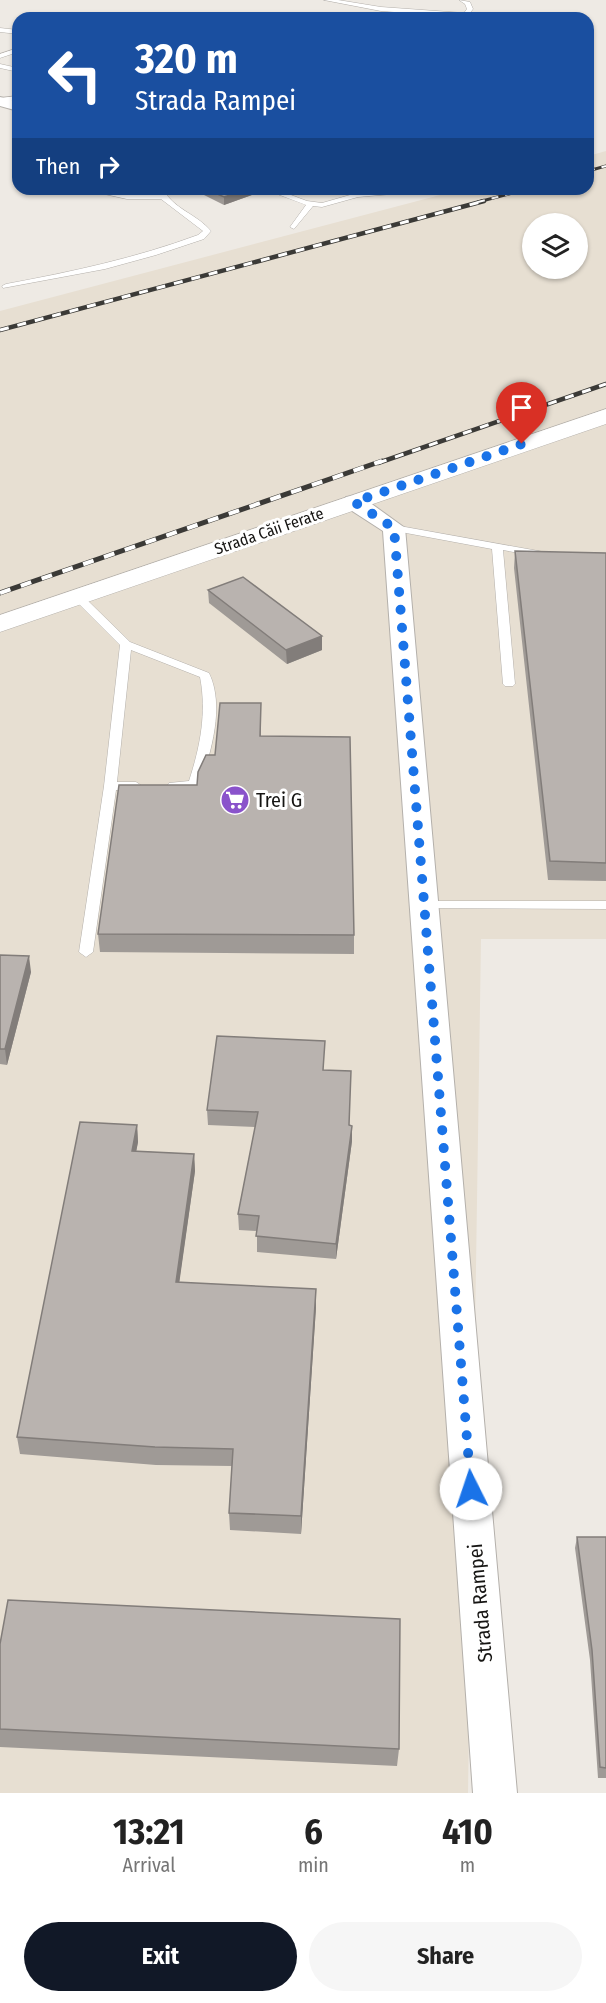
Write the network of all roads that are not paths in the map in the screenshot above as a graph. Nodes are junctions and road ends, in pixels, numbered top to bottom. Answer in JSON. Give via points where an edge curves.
{"nodes":[{"id":1,"x":327,"y":0,"type":"edge"},
{"id":2,"x":462,"y":0,"type":"edge"},
{"id":3,"x":412,"y":12,"type":"edge"},
{"id":4,"x":468,"y":12,"type":"edge"},
{"id":5,"x":117,"y":195,"type":"edge"},
{"id":6,"x":144,"y":195,"type":"edge"},
{"id":7,"x":162,"y":195,"type":"edge"},
{"id":8,"x":285,"y":195,"type":"edge"},
{"id":9,"x":357,"y":195,"type":"edge"},
{"id":10,"x":311,"y":204,"type":"junction"},
{"id":11,"x":294,"y":227,"type":"dead end"},
{"id":12,"x":6,"y":286,"type":"dead end"},
{"id":13,"x":606,"y":416,"type":"edge"},
{"id":14,"x":354,"y":502,"type":"junction"},
{"id":15,"x":394,"y":528,"type":"junction"},
{"id":16,"x":496,"y":547,"type":"junction"},
{"id":17,"x":554,"y":556,"type":"edge"},
{"id":18,"x":78,"y":597,"type":"junction"},
{"id":19,"x":0,"y":624,"type":"edge"},
{"id":20,"x":126,"y":644,"type":"junction"},
{"id":21,"x":509,"y":684,"type":"dead end"},
{"id":22,"x":110,"y":786,"type":"junction"},
{"id":23,"x":424,"y":905,"type":"junction"},
{"id":24,"x":606,"y":905,"type":"edge"},
{"id":25,"x":86,"y":952,"type":"dead end"},
{"id":26,"x":495,"y":1793,"type":"edge"}],
"edges":[{"from":1,"to":3,"type":"lane"},
{"from":2,"to":4,"type":"lane","via":[[468,3]]},
{"from":5,"to":6,"type":"lane"},
{"from":7,"to":12,"type":"lane","via":[[207,231],[201,237],[145,258]]},
{"from":8,"to":10,"type":"lane"},
{"from":9,"to":10,"type":"lane","via":[[332,204]]},
{"from":10,"to":11,"type":"lane"},
{"from":13,"to":14,"type":"street","name":"Strada Căii Ferate"},
{"from":14,"to":15,"type":"street"},
{"from":14,"to":18,"type":"street","name":"Strada Căii Ferate"},
{"from":15,"to":16,"type":"lane"},
{"from":15,"to":23,"type":"street","name":"Strada Rampei"},
{"from":16,"to":17,"type":"lane"},
{"from":16,"to":21,"type":"lane"},
{"from":18,"to":19,"type":"street","name":"Strada Căii Ferate"},
{"from":18,"to":20,"type":"lane"},
{"from":20,"to":22,"type":"lane"},
{"from":20,"to":22,"type":"lane","via":[[205,675],[211,698],[208,738],[194,785]]},
{"from":22,"to":25,"type":"lane"},
{"from":23,"to":24,"type":"lane"},
{"from":23,"to":26,"type":"street","name":"Strada Rampei"}]}
